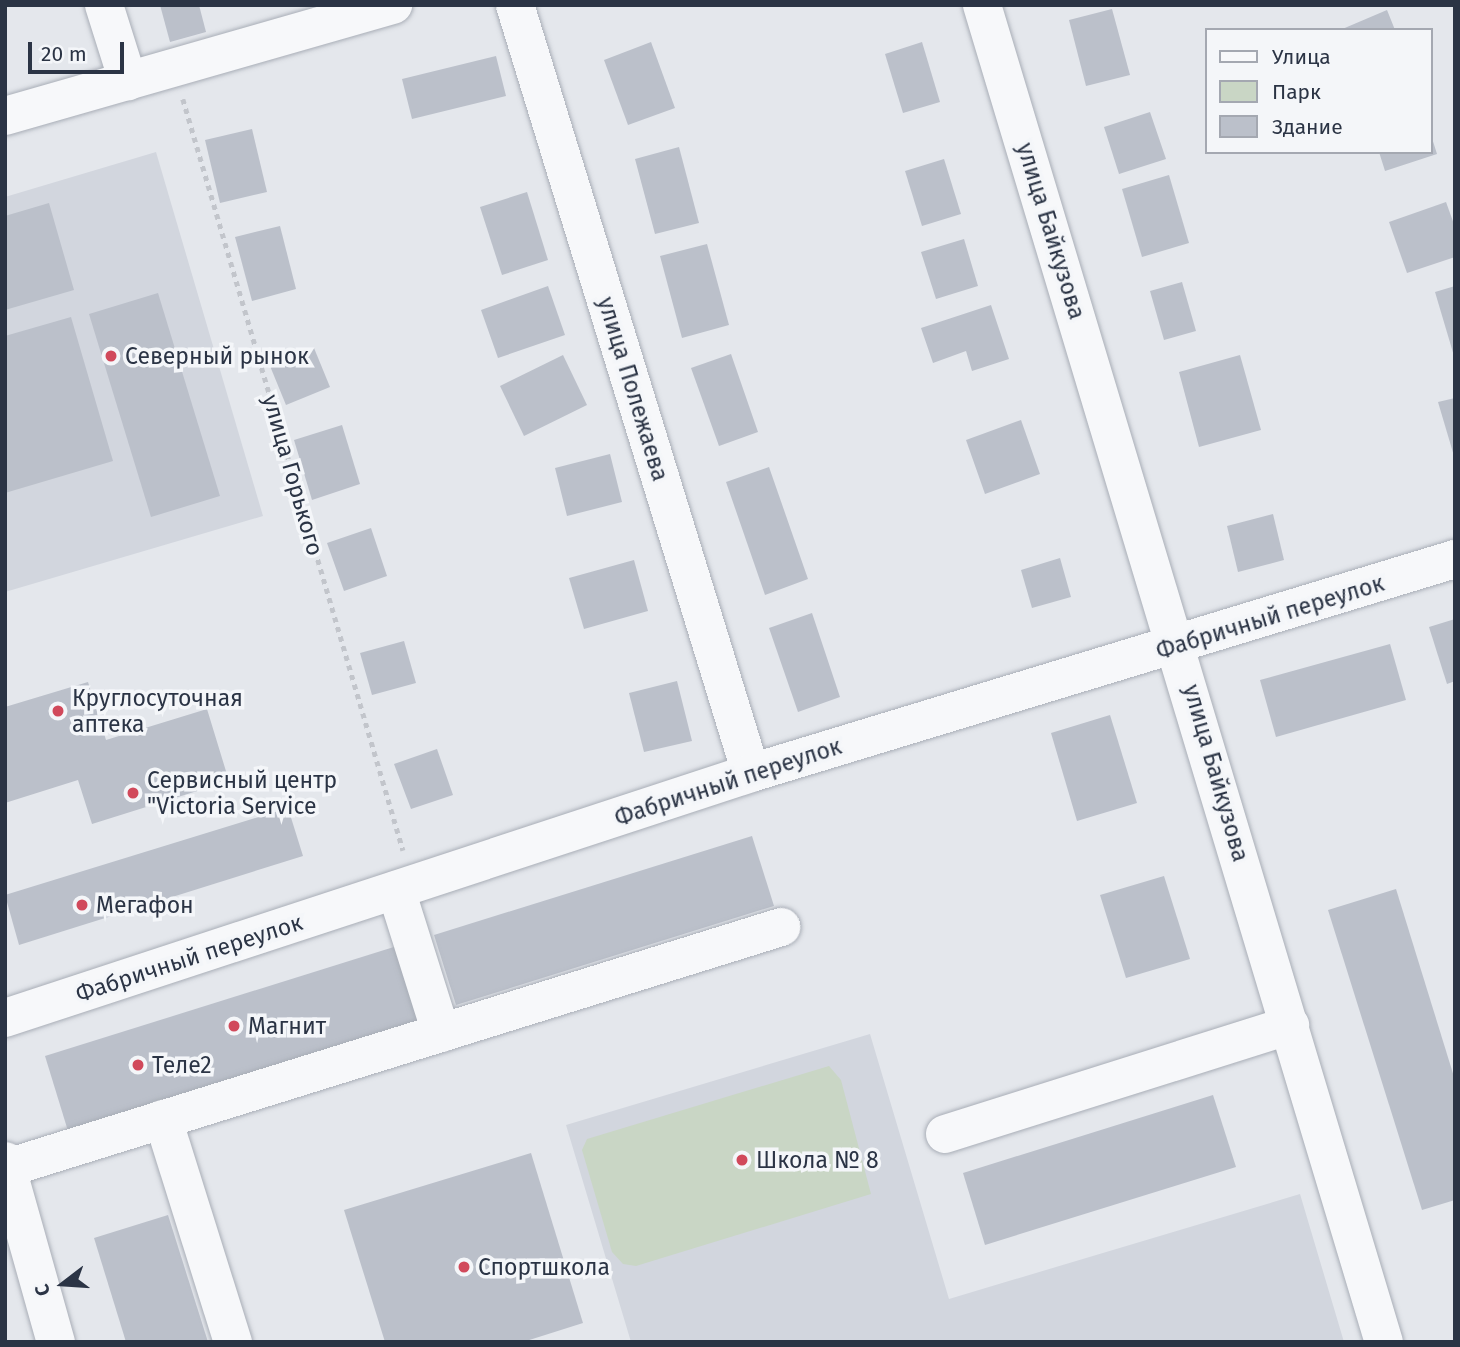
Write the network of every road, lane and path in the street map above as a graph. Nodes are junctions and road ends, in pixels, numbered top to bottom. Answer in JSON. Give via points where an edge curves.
{"nodes":[{"id":1,"x":104,"y":5,"type":"edge"},
{"id":2,"x":393,"y":5,"type":"edge"},
{"id":3,"x":515,"y":5,"type":"edge"},
{"id":4,"x":982,"y":5,"type":"edge"},
{"id":5,"x":174,"y":66,"type":"junction"},
{"id":6,"x":128,"y":81,"type":"junction"},
{"id":7,"x":5,"y":116,"type":"edge"},
{"id":8,"x":1455,"y":559,"type":"edge"},
{"id":9,"x":1178,"y":647,"type":"junction"},
{"id":10,"x":751,"y":773,"type":"junction"},
{"id":11,"x":404,"y":887,"type":"junction"},
{"id":12,"x":781,"y":927,"type":"dead end"},
{"id":13,"x":5,"y":1018,"type":"edge"},
{"id":14,"x":1290,"y":1025,"type":"junction"},
{"id":15,"x":441,"y":1033,"type":"junction"},
{"id":16,"x":163,"y":1119,"type":"junction"},
{"id":17,"x":945,"y":1134,"type":"dead end"},
{"id":18,"x":8,"y":1177,"type":"edge"},
{"id":19,"x":56,"y":1342,"type":"edge"},
{"id":20,"x":233,"y":1342,"type":"edge"},
{"id":21,"x":1384,"y":1342,"type":"edge"}],
"edges":[{"from":1,"to":6,"type":"street"},
{"from":2,"to":5,"type":"street"},
{"from":3,"to":10,"type":"street","name":"улица Полежаева"},
{"from":4,"to":9,"type":"street","name":"улица Байкузова"},
{"from":5,"to":6,"type":"street"},
{"from":5,"to":11,"type":"path","name":"улица Горького"},
{"from":6,"to":7,"type":"street"},
{"from":8,"to":9,"type":"street","name":"Фабричный переулок"},
{"from":9,"to":10,"type":"street","name":"Фабричный переулок"},
{"from":9,"to":14,"type":"street","name":"улица Байкузова"},
{"from":10,"to":11,"type":"street","name":"Фабричный переулок"},
{"from":11,"to":13,"type":"street","name":"Фабричный переулок"},
{"from":11,"to":15,"type":"street"},
{"from":12,"to":15,"type":"street"},
{"from":14,"to":17,"type":"street"},
{"from":14,"to":21,"type":"street","name":"улица Байкузова"},
{"from":15,"to":16,"type":"street"},
{"from":16,"to":18,"type":"street"},
{"from":16,"to":20,"type":"street"},
{"from":18,"to":19,"type":"street"}]}
